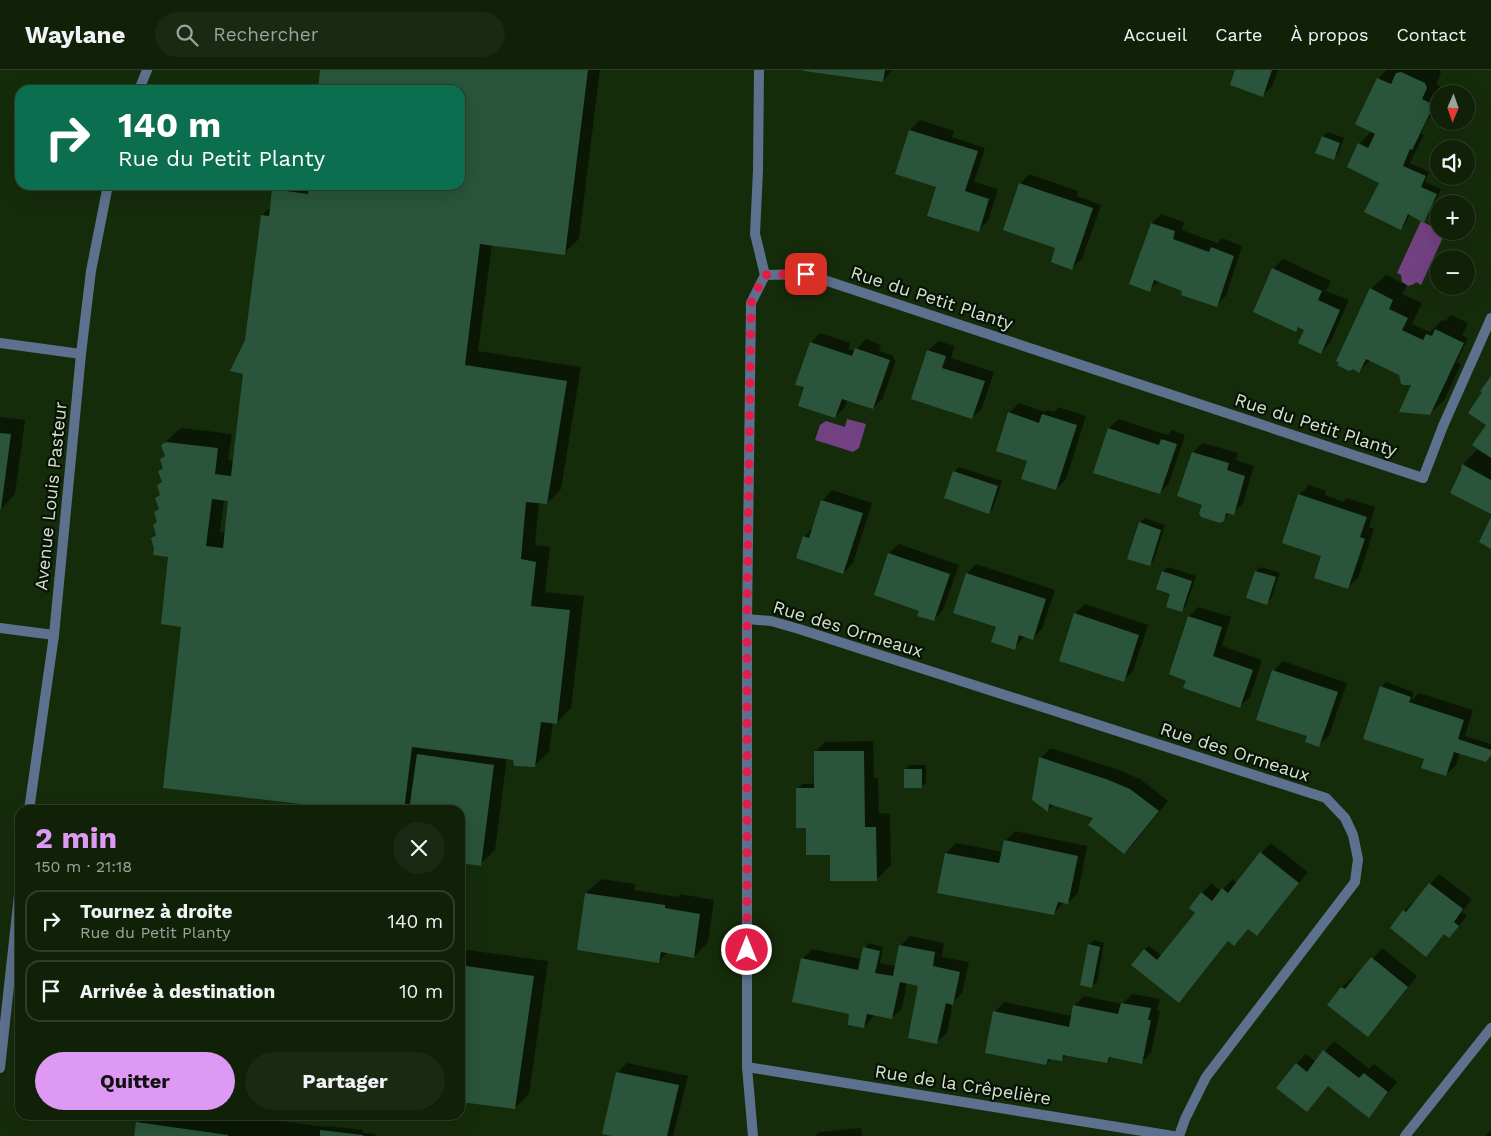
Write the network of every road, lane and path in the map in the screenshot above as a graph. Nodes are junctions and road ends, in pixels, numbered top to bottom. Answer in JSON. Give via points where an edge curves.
{"nodes":[{"id":1,"x":147,"y":70,"type":"edge"},
{"id":2,"x":759,"y":70,"type":"edge"},
{"id":3,"x":141,"y":85,"type":"edge"},
{"id":4,"x":107,"y":190,"type":"edge"},
{"id":5,"x":764,"y":275,"type":"junction"},
{"id":6,"x":1491,"y":318,"type":"edge"},
{"id":7,"x":0,"y":343,"type":"edge"},
{"id":8,"x":81,"y":354,"type":"junction"},
{"id":9,"x":747,"y":619,"type":"junction"},
{"id":10,"x":0,"y":628,"type":"edge"},
{"id":11,"x":54,"y":635,"type":"junction"},
{"id":12,"x":30,"y":805,"type":"edge"},
{"id":13,"x":15,"y":932,"type":"edge"},
{"id":14,"x":1491,"y":1028,"type":"edge"},
{"id":15,"x":747,"y":1066,"type":"junction"},
{"id":16,"x":0,"y":1068,"type":"edge"},
{"id":17,"x":753,"y":1136,"type":"edge"},
{"id":18,"x":1173,"y":1136,"type":"edge"},
{"id":19,"x":1179,"y":1136,"type":"edge"},
{"id":20,"x":1405,"y":1136,"type":"edge"}],
"edges":[{"from":1,"to":3,"type":"street"},
{"from":2,"to":5,"type":"street","via":[[755,234]]},
{"from":4,"to":8,"type":"street","name":"Avenue Louis Pasteur","via":[[91,272]]},
{"from":5,"to":6,"type":"street","name":"Rue du Petit Planty","via":[[806,274],[1423,478]]},
{"from":5,"to":9,"type":"street","via":[[751,303]]},
{"from":7,"to":8,"type":"street"},
{"from":8,"to":11,"type":"street","name":"Avenue Louis Pasteur"},
{"from":9,"to":15,"type":"street"},
{"from":9,"to":19,"type":"street","name":"Rue des Ormeaux","via":[[771,621],[799,629],[1326,798],[1345,818],[1358,859],[1354,882],[1206,1077]]},
{"from":10,"to":11,"type":"street"},
{"from":11,"to":12,"type":"street","name":"Avenue Louis Pasteur"},
{"from":13,"to":16,"type":"street"},
{"from":14,"to":20,"type":"street"},
{"from":15,"to":17,"type":"street"},
{"from":15,"to":18,"type":"street","name":"Rue de la Crêpelière"}]}
